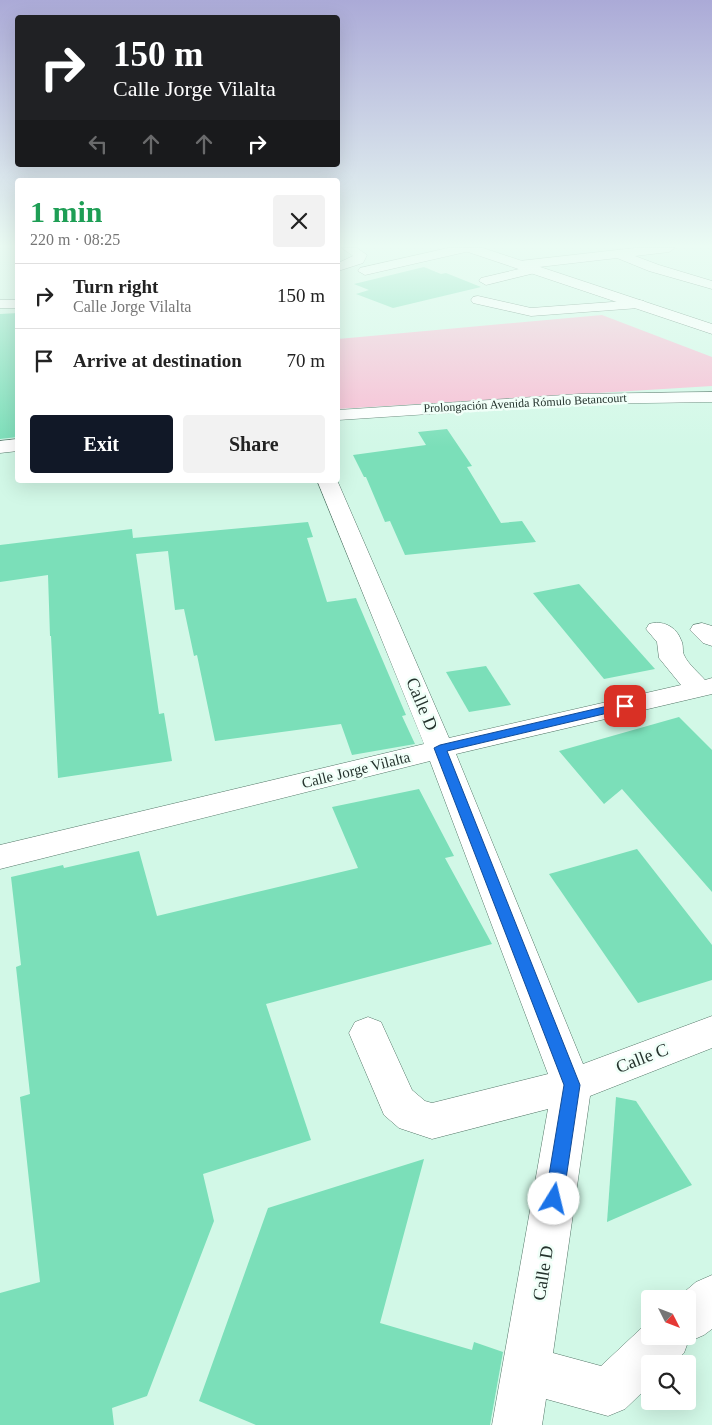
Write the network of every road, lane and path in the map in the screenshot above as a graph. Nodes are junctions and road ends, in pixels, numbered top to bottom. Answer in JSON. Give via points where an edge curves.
{"nodes":[{"id":1,"x":673,"y":314,"type":"edge"},
{"id":2,"x":710,"y":326,"type":"edge"},
{"id":3,"x":712,"y":397,"type":"edge"},
{"id":4,"x":340,"y":415,"type":"edge"},
{"id":5,"x":15,"y":445,"type":"edge"},
{"id":6,"x":0,"y":447,"type":"edge"},
{"id":7,"x":328,"y":483,"type":"edge"},
{"id":8,"x":658,"y":629,"type":"dead end"},
{"id":9,"x":705,"y":687,"type":"edge"},
{"id":10,"x":440,"y":748,"type":"junction"},
{"id":11,"x":0,"y":857,"type":"edge"},
{"id":12,"x":368,"y":1032,"type":"dead end"},
{"id":13,"x":712,"y":1032,"type":"edge"},
{"id":14,"x":572,"y":1085,"type":"junction"},
{"id":15,"x":712,"y":1298,"type":"edge"},
{"id":16,"x":696,"y":1312,"type":"edge"},
{"id":17,"x":658,"y":1345,"type":"edge"},
{"id":18,"x":527,"y":1370,"type":"junction"},
{"id":19,"x":517,"y":1425,"type":"edge"}],
"edges":[{"from":1,"to":2,"type":"street"},
{"from":3,"to":4,"type":"street","name":"Prolongación Avenida Rómulo Betancourt","via":[[470,404]]},
{"from":5,"to":6,"type":"street"},
{"from":7,"to":10,"type":"street","name":"Calle D"},
{"from":8,"to":9,"type":"street","via":[[669,640],[672,658]]},
{"from":9,"to":10,"type":"street","name":"Calle Jorge Vilalta"},
{"from":10,"to":11,"type":"street","name":"Calle Jorge Vilalta"},
{"from":10,"to":14,"type":"street","name":"Calle D"},
{"from":12,"to":14,"type":"street","name":"Calle C","via":[[398,1102],[413,1116],[432,1121]]},
{"from":13,"to":14,"type":"street","name":"Calle C"},
{"from":14,"to":18,"type":"street","name":"Calle D"},
{"from":15,"to":16,"type":"street"},
{"from":17,"to":18,"type":"street","via":[[608,1392]]},
{"from":18,"to":19,"type":"street","name":"Calle D"}]}
